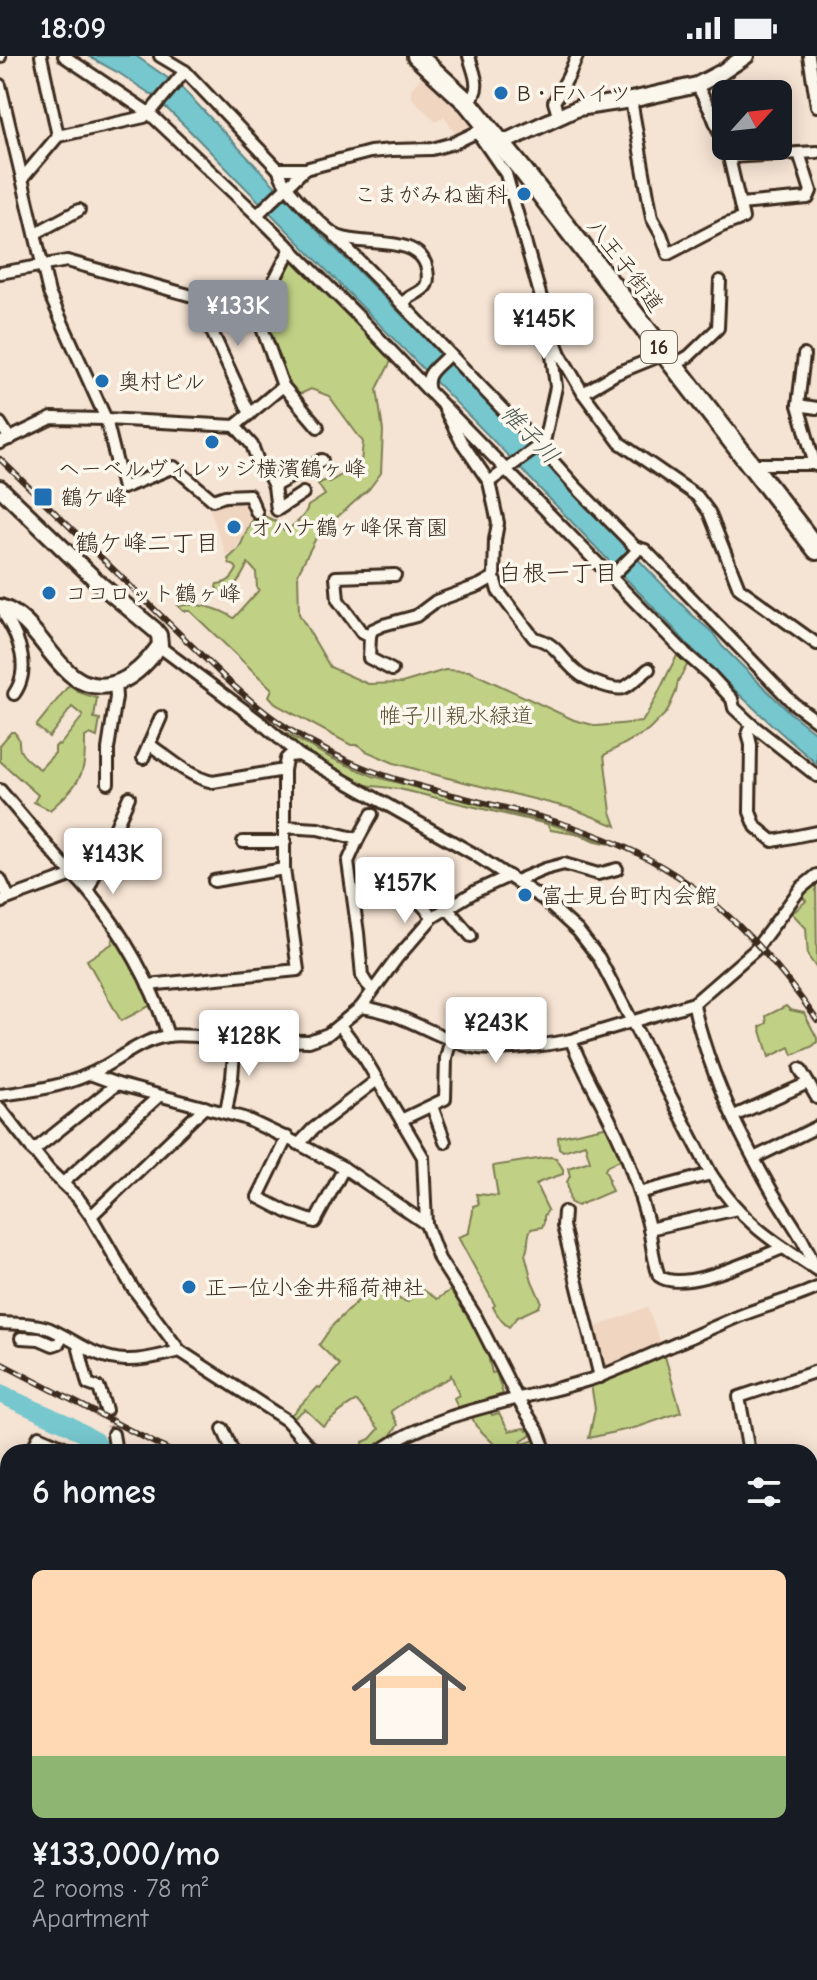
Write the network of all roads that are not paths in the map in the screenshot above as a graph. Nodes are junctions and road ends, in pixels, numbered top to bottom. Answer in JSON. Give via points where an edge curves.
{"nodes":[{"id":1,"x":41,"y":56,"type":"edge"},
{"id":2,"x":64,"y":56,"type":"edge"},
{"id":3,"x":160,"y":56,"type":"edge"},
{"id":4,"x":417,"y":56,"type":"edge"},
{"id":5,"x":469,"y":56,"type":"edge"},
{"id":6,"x":577,"y":56,"type":"edge"},
{"id":7,"x":746,"y":56,"type":"edge"},
{"id":8,"x":809,"y":56,"type":"edge"},
{"id":9,"x":182,"y":75,"type":"junction"},
{"id":10,"x":0,"y":85,"type":"edge"},
{"id":11,"x":697,"y":85,"type":"junction"},
{"id":12,"x":631,"y":100,"type":"junction"},
{"id":13,"x":468,"y":103,"type":"junction"},
{"id":14,"x":817,"y":106,"type":"edge"},
{"id":15,"x":151,"y":111,"type":"junction"},
{"id":16,"x":712,"y":114,"type":"edge"},
{"id":17,"x":558,"y":115,"type":"junction"},
{"id":18,"x":58,"y":136,"type":"junction"},
{"id":19,"x":500,"y":144,"type":"junction"},
{"id":20,"x":817,"y":152,"type":"edge"},
{"id":21,"x":792,"y":153,"type":"edge"},
{"id":22,"x":799,"y":153,"type":"junction"},
{"id":23,"x":730,"y":160,"type":"edge"},
{"id":24,"x":278,"y":169,"type":"junction"},
{"id":25,"x":305,"y":169,"type":"junction"},
{"id":26,"x":512,"y":169,"type":"junction"},
{"id":27,"x":22,"y":179,"type":"junction"},
{"id":28,"x":285,"y":188,"type":"junction"},
{"id":29,"x":740,"y":204,"type":"junction"},
{"id":30,"x":79,"y":210,"type":"dead end"},
{"id":31,"x":259,"y":213,"type":"junction"},
{"id":32,"x":36,"y":233,"type":"junction"},
{"id":33,"x":331,"y":233,"type":"junction"},
{"id":34,"x":291,"y":248,"type":"junction"},
{"id":35,"x":42,"y":264,"type":"junction"},
{"id":36,"x":0,"y":273,"type":"edge"},
{"id":37,"x":720,"y":281,"type":"dead end"},
{"id":38,"x":196,"y":297,"type":"junction"},
{"id":39,"x":405,"y":307,"type":"junction"},
{"id":40,"x":257,"y":314,"type":"junction"},
{"id":41,"x":549,"y":326,"type":"junction"},
{"id":42,"x":448,"y":355,"type":"junction"},
{"id":43,"x":804,"y":355,"type":"dead end"},
{"id":44,"x":669,"y":360,"type":"junction"},
{"id":45,"x":283,"y":386,"type":"junction"},
{"id":46,"x":428,"y":387,"type":"junction"},
{"id":47,"x":583,"y":393,"type":"junction"},
{"id":48,"x":443,"y":405,"type":"junction"},
{"id":49,"x":798,"y":405,"type":"junction"},
{"id":50,"x":817,"y":408,"type":"edge"},
{"id":51,"x":250,"y":414,"type":"junction"},
{"id":52,"x":106,"y":419,"type":"junction"},
{"id":53,"x":0,"y":423,"type":"edge"},
{"id":54,"x":235,"y":426,"type":"junction"},
{"id":55,"x":318,"y":427,"type":"dead end"},
{"id":56,"x":5,"y":441,"type":"edge"},
{"id":57,"x":539,"y":446,"type":"junction"},
{"id":58,"x":322,"y":460,"type":"dead end"},
{"id":59,"x":816,"y":464,"type":"edge"},
{"id":60,"x":507,"y":468,"type":"junction"},
{"id":61,"x":753,"y":468,"type":"junction"},
{"id":62,"x":489,"y":482,"type":"junction"},
{"id":63,"x":274,"y":486,"type":"junction"},
{"id":64,"x":0,"y":488,"type":"edge"},
{"id":65,"x":303,"y":493,"type":"dead end"},
{"id":66,"x":257,"y":513,"type":"dead end"},
{"id":67,"x":815,"y":542,"type":"edge"},
{"id":68,"x":636,"y":552,"type":"dead end"},
{"id":69,"x":395,"y":575,"type":"dead end"},
{"id":70,"x":612,"y":575,"type":"junction"},
{"id":71,"x":494,"y":577,"type":"junction"},
{"id":72,"x":4,"y":608,"type":"edge"},
{"id":73,"x":370,"y":636,"type":"junction"},
{"id":74,"x":814,"y":639,"type":"edge"},
{"id":75,"x":160,"y":647,"type":"junction"},
{"id":76,"x":649,"y":669,"type":"dead end"},
{"id":77,"x":392,"y":670,"type":"dead end"},
{"id":78,"x":115,"y":683,"type":"junction"},
{"id":79,"x":14,"y":694,"type":"dead end"},
{"id":80,"x":161,"y":717,"type":"dead end"},
{"id":81,"x":817,"y":721,"type":"edge"},
{"id":82,"x":751,"y":724,"type":"junction"},
{"id":83,"x":149,"y":744,"type":"junction"},
{"id":84,"x":299,"y":755,"type":"junction"},
{"id":85,"x":143,"y":758,"type":"dead end"},
{"id":86,"x":284,"y":770,"type":"junction"},
{"id":87,"x":817,"y":776,"type":"edge"},
{"id":88,"x":108,"y":783,"type":"dead end"},
{"id":89,"x":0,"y":790,"type":"edge"},
{"id":90,"x":129,"y":797,"type":"dead end"},
{"id":91,"x":376,"y":806,"type":"junction"},
{"id":92,"x":284,"y":827,"type":"junction"},
{"id":93,"x":817,"y":832,"type":"edge"},
{"id":94,"x":358,"y":839,"type":"junction"},
{"id":95,"x":243,"y":842,"type":"dead end"},
{"id":96,"x":285,"y":842,"type":"junction"},
{"id":97,"x":284,"y":869,"type":"junction"},
{"id":98,"x":617,"y":869,"type":"dead end"},
{"id":99,"x":73,"y":875,"type":"junction"},
{"id":100,"x":817,"y":875,"type":"edge"},
{"id":101,"x":397,"y":877,"type":"dead end"},
{"id":102,"x":513,"y":878,"type":"junction"},
{"id":103,"x":0,"y":879,"type":"edge"},
{"id":104,"x":214,"y":881,"type":"dead end"},
{"id":105,"x":88,"y":890,"type":"junction"},
{"id":106,"x":5,"y":900,"type":"edge"},
{"id":107,"x":447,"y":908,"type":"junction"},
{"id":108,"x":433,"y":917,"type":"junction"},
{"id":109,"x":471,"y":936,"type":"dead end"},
{"id":110,"x":148,"y":985,"type":"junction"},
{"id":111,"x":373,"y":990,"type":"junction"},
{"id":112,"x":694,"y":1003,"type":"junction"},
{"id":113,"x":361,"y":1007,"type":"junction"},
{"id":114,"x":633,"y":1021,"type":"junction"},
{"id":115,"x":340,"y":1025,"type":"junction"},
{"id":116,"x":168,"y":1036,"type":"junction"},
{"id":117,"x":451,"y":1039,"type":"junction"},
{"id":118,"x":235,"y":1040,"type":"junction"},
{"id":119,"x":571,"y":1040,"type":"junction"},
{"id":120,"x":800,"y":1069,"type":"dead end"},
{"id":121,"x":90,"y":1074,"type":"junction"},
{"id":122,"x":377,"y":1080,"type":"junction"},
{"id":123,"x":808,"y":1083,"type":"junction"},
{"id":124,"x":117,"y":1084,"type":"junction"},
{"id":125,"x":0,"y":1095,"type":"edge"},
{"id":126,"x":159,"y":1096,"type":"junction"},
{"id":127,"x":817,"y":1098,"type":"edge"},
{"id":128,"x":432,"y":1106,"type":"junction"},
{"id":129,"x":205,"y":1107,"type":"junction"},
{"id":130,"x":0,"y":1108,"type":"edge"},
{"id":131,"x":226,"y":1112,"type":"junction"},
{"id":132,"x":734,"y":1116,"type":"junction"},
{"id":133,"x":401,"y":1120,"type":"junction"},
{"id":134,"x":817,"y":1127,"type":"edge"},
{"id":135,"x":287,"y":1137,"type":"junction"},
{"id":136,"x":445,"y":1142,"type":"dead end"},
{"id":137,"x":299,"y":1144,"type":"junction"},
{"id":138,"x":33,"y":1151,"type":"junction"},
{"id":139,"x":754,"y":1158,"type":"junction"},
{"id":140,"x":344,"y":1168,"type":"junction"},
{"id":141,"x":711,"y":1174,"type":"junction"},
{"id":142,"x":63,"y":1183,"type":"junction"},
{"id":143,"x":639,"y":1193,"type":"junction"},
{"id":144,"x":737,"y":1209,"type":"junction"},
{"id":145,"x":564,"y":1212,"type":"dead end"},
{"id":146,"x":91,"y":1216,"type":"junction"},
{"id":147,"x":426,"y":1224,"type":"junction"},
{"id":148,"x":649,"y":1229,"type":"junction"},
{"id":149,"x":783,"y":1248,"type":"junction"},
{"id":150,"x":816,"y":1269,"type":"edge"},
{"id":151,"x":817,"y":1288,"type":"edge"},
{"id":152,"x":0,"y":1323,"type":"edge"},
{"id":153,"x":63,"y":1336,"type":"junction"},
{"id":154,"x":21,"y":1338,"type":"dead end"},
{"id":155,"x":78,"y":1345,"type":"junction"},
{"id":156,"x":180,"y":1351,"type":"junction"},
{"id":157,"x":817,"y":1371,"type":"edge"},
{"id":158,"x":600,"y":1377,"type":"junction"},
{"id":159,"x":517,"y":1398,"type":"junction"},
{"id":160,"x":106,"y":1410,"type":"tunnel mouth"},
{"id":161,"x":223,"y":1429,"type":"dead end"},
{"id":162,"x":113,"y":1434,"type":"tunnel mouth"},
{"id":163,"x":35,"y":1444,"type":"edge"},
{"id":164,"x":57,"y":1444,"type":"edge"},
{"id":165,"x":115,"y":1444,"type":"edge"},
{"id":166,"x":230,"y":1444,"type":"edge"},
{"id":167,"x":304,"y":1444,"type":"edge"},
{"id":168,"x":392,"y":1444,"type":"edge"},
{"id":169,"x":543,"y":1444,"type":"edge"},
{"id":170,"x":748,"y":1444,"type":"edge"}],
"edges":[{"from":1,"to":18,"type":"street"},
{"from":2,"to":15,"type":"street"},
{"from":3,"to":9,"type":"street"},
{"from":4,"to":13,"type":"highway","name":"八王子街道","number":"16"},
{"from":5,"to":13,"type":"street","via":[[477,84]]},
{"from":6,"to":17,"type":"street","via":[[554,102]]},
{"from":7,"to":11,"type":"street"},
{"from":8,"to":14,"type":"street"},
{"from":9,"to":15,"type":"street"},
{"from":9,"to":24,"type":"street"},
{"from":10,"to":27,"type":"street"},
{"from":11,"to":12,"type":"street"},
{"from":11,"to":16,"type":"street"},
{"from":12,"to":17,"type":"street"},
{"from":12,"to":29,"type":"street","via":[[652,218],[668,254],[743,218]]},
{"from":13,"to":19,"type":"highway","name":"八王子街道","number":"16"},
{"from":15,"to":18,"type":"street"},
{"from":15,"to":31,"type":"street"},
{"from":17,"to":19,"type":"street"},
{"from":18,"to":27,"type":"street"},
{"from":19,"to":26,"type":"highway","name":"八王子街道","number":"16"},
{"from":20,"to":22,"type":"street"},
{"from":21,"to":22,"type":"street"},
{"from":22,"to":29,"type":"street","via":[[811,191],[808,198]]},
{"from":23,"to":29,"type":"street"},
{"from":24,"to":25,"type":"street"},
{"from":24,"to":28,"type":"street"},
{"from":25,"to":26,"type":"street","via":[[370,152],[432,149],[477,132]]},
{"from":25,"to":28,"type":"street"},
{"from":26,"to":41,"type":"street"},
{"from":26,"to":44,"type":"highway","name":"八王子街道","number":"16"},
{"from":27,"to":32,"type":"street"},
{"from":28,"to":31,"type":"street"},
{"from":28,"to":33,"type":"street"},
{"from":30,"to":32,"type":"street"},
{"from":31,"to":34,"type":"street"},
{"from":32,"to":35,"type":"street"},
{"from":33,"to":39,"type":"street"},
{"from":33,"to":39,"type":"street","via":[[420,253],[428,282],[405,301]]},
{"from":34,"to":40,"type":"street"},
{"from":34,"to":46,"type":"street"},
{"from":35,"to":36,"type":"street"},
{"from":35,"to":38,"type":"street","via":[[67,261]]},
{"from":35,"to":52,"type":"street","via":[[49,293]]},
{"from":37,"to":44,"type":"street","via":[[718,328],[689,356]]},
{"from":38,"to":40,"type":"street"},
{"from":38,"to":51,"type":"street"},
{"from":39,"to":42,"type":"street"},
{"from":40,"to":45,"type":"street"},
{"from":41,"to":47,"type":"street"},
{"from":41,"to":57,"type":"street","via":[[556,387],[549,426]]},
{"from":42,"to":46,"type":"street","via":[[428,376]]},
{"from":42,"to":57,"type":"street"},
{"from":43,"to":49,"type":"street"},
{"from":44,"to":47,"type":"street","via":[[617,373]]},
{"from":44,"to":61,"type":"highway","name":"八王子街道","number":"16"},
{"from":45,"to":51,"type":"street"},
{"from":45,"to":55,"type":"street"},
{"from":46,"to":48,"type":"street"},
{"from":47,"to":74,"type":"street","via":[[620,443],[703,503],[739,588]]},
{"from":48,"to":60,"type":"street"},
{"from":48,"to":62,"type":"street"},
{"from":49,"to":50,"type":"street"},
{"from":49,"to":59,"type":"street"},
{"from":51,"to":54,"type":"street"},
{"from":52,"to":54,"type":"street"},
{"from":52,"to":56,"type":"street","via":[[52,418]]},
{"from":52,"to":66,"type":"street","via":[[123,488],[174,467],[213,500],[249,495]]},
{"from":53,"to":56,"type":"street"},
{"from":54,"to":63,"type":"street"},
{"from":57,"to":60,"type":"street"},
{"from":57,"to":81,"type":"street","via":[[635,547],[645,550],[793,703]]},
{"from":58,"to":63,"type":"street"},
{"from":59,"to":61,"type":"street"},
{"from":60,"to":62,"type":"street"},
{"from":60,"to":70,"type":"street"},
{"from":61,"to":67,"type":"highway","name":"八王子街道","number":"16"},
{"from":62,"to":71,"type":"street","via":[[498,523]]},
{"from":63,"to":65,"type":"street","via":[[277,510]]},
{"from":64,"to":75,"type":"street","via":[[155,630]]},
{"from":68,"to":70,"type":"street"},
{"from":69,"to":73,"type":"street","via":[[336,577],[338,600]]},
{"from":70,"to":82,"type":"street"},
{"from":71,"to":73,"type":"street","via":[[436,601],[416,616],[372,630]]},
{"from":71,"to":76,"type":"street","via":[[498,591],[534,638],[558,650],[581,675],[615,689]]},
{"from":72,"to":78,"type":"street","via":[[26,622],[73,677],[91,685]]},
{"from":72,"to":79,"type":"street","via":[[19,645],[23,676]]},
{"from":73,"to":77,"type":"street","via":[[369,658]]},
{"from":75,"to":78,"type":"street","via":[[132,675]]},
{"from":75,"to":84,"type":"street"},
{"from":78,"to":88,"type":"street"},
{"from":80,"to":83,"type":"street"},
{"from":82,"to":87,"type":"street"},
{"from":82,"to":93,"type":"street","via":[[750,812],[756,827],[773,841]]},
{"from":83,"to":85,"type":"street"},
{"from":83,"to":86,"type":"street","via":[[206,781]]},
{"from":84,"to":86,"type":"street","via":[[289,756]]},
{"from":84,"to":91,"type":"street"},
{"from":86,"to":92,"type":"street"},
{"from":89,"to":99,"type":"street"},
{"from":90,"to":105,"type":"street"},
{"from":91,"to":94,"type":"street"},
{"from":91,"to":102,"type":"street"},
{"from":92,"to":94,"type":"street"},
{"from":92,"to":96,"type":"street"},
{"from":94,"to":111,"type":"street","via":[[348,862],[362,976]]},
{"from":95,"to":96,"type":"street"},
{"from":96,"to":97,"type":"street"},
{"from":97,"to":104,"type":"street"},
{"from":97,"to":110,"type":"street","via":[[298,970]]},
{"from":98,"to":102,"type":"street","via":[[598,874],[564,864]]},
{"from":99,"to":105,"type":"street"},
{"from":99,"to":106,"type":"street"},
{"from":100,"to":112,"type":"street","via":[[801,888],[755,950]]},
{"from":101,"to":108,"type":"street"},
{"from":102,"to":107,"type":"street"},
{"from":102,"to":114,"type":"street","via":[[578,931]]},
{"from":103,"to":106,"type":"street"},
{"from":105,"to":110,"type":"street"},
{"from":107,"to":108,"type":"street"},
{"from":107,"to":109,"type":"street"},
{"from":108,"to":111,"type":"street"},
{"from":110,"to":116,"type":"street"},
{"from":111,"to":113,"type":"street"},
{"from":112,"to":114,"type":"street"},
{"from":112,"to":132,"type":"street","via":[[712,1068]]},
{"from":113,"to":115,"type":"street"},
{"from":113,"to":117,"type":"street","via":[[392,1013]]},
{"from":114,"to":119,"type":"street"},
{"from":114,"to":141,"type":"street"},
{"from":115,"to":118,"type":"street","via":[[309,1041]]},
{"from":115,"to":122,"type":"street"},
{"from":116,"to":118,"type":"street"},
{"from":116,"to":121,"type":"street","via":[[146,1042]]},
{"from":117,"to":119,"type":"street","via":[[485,1048]]},
{"from":117,"to":128,"type":"street","via":[[445,1099]]},
{"from":118,"to":131,"type":"street"},
{"from":119,"to":143,"type":"street"},
{"from":120,"to":123,"type":"street"},
{"from":121,"to":124,"type":"street"},
{"from":121,"to":125,"type":"street"},
{"from":122,"to":133,"type":"street"},
{"from":122,"to":137,"type":"street"},
{"from":123,"to":127,"type":"street"},
{"from":123,"to":132,"type":"street"},
{"from":124,"to":126,"type":"street"},
{"from":124,"to":138,"type":"street"},
{"from":126,"to":129,"type":"street"},
{"from":126,"to":142,"type":"street"},
{"from":128,"to":133,"type":"street"},
{"from":128,"to":136,"type":"street"},
{"from":129,"to":131,"type":"street"},
{"from":129,"to":146,"type":"street"},
{"from":130,"to":138,"type":"street"},
{"from":131,"to":135,"type":"street"},
{"from":132,"to":139,"type":"street"},
{"from":133,"to":147,"type":"street","via":[[423,1157]]},
{"from":134,"to":139,"type":"street"},
{"from":135,"to":137,"type":"street"},
{"from":135,"to":140,"type":"street","via":[[258,1197],[315,1222]]},
{"from":137,"to":140,"type":"street"},
{"from":138,"to":142,"type":"street"},
{"from":139,"to":150,"type":"street"},
{"from":140,"to":147,"type":"street"},
{"from":141,"to":143,"type":"street"},
{"from":141,"to":144,"type":"street"},
{"from":142,"to":146,"type":"street"},
{"from":143,"to":148,"type":"street"},
{"from":144,"to":148,"type":"street"},
{"from":144,"to":149,"type":"street"},
{"from":145,"to":158,"type":"street"},
{"from":146,"to":156,"type":"street","via":[[132,1287]]},
{"from":147,"to":159,"type":"street","via":[[439,1259]]},
{"from":148,"to":149,"type":"street","via":[[659,1276],[669,1281],[706,1277]]},
{"from":149,"to":150,"type":"street"},
{"from":151,"to":158,"type":"street"},
{"from":152,"to":153,"type":"street","via":[[48,1328]]},
{"from":153,"to":154,"type":"street","via":[[53,1345]]},
{"from":153,"to":155,"type":"street"},
{"from":155,"to":156,"type":"street","via":[[123,1360]]},
{"from":155,"to":160,"type":"street","via":[[88,1384],[99,1388]]},
{"from":156,"to":167,"type":"street","via":[[286,1420]]},
{"from":157,"to":170,"type":"street","via":[[739,1397]]},
{"from":158,"to":159,"type":"street"},
{"from":159,"to":168,"type":"street","via":[[456,1415]]},
{"from":159,"to":169,"type":"street"},
{"from":161,"to":166,"type":"street"},
{"from":162,"to":165,"type":"street"},
{"from":163,"to":164,"type":"street","via":[[39,1436]]}]}
